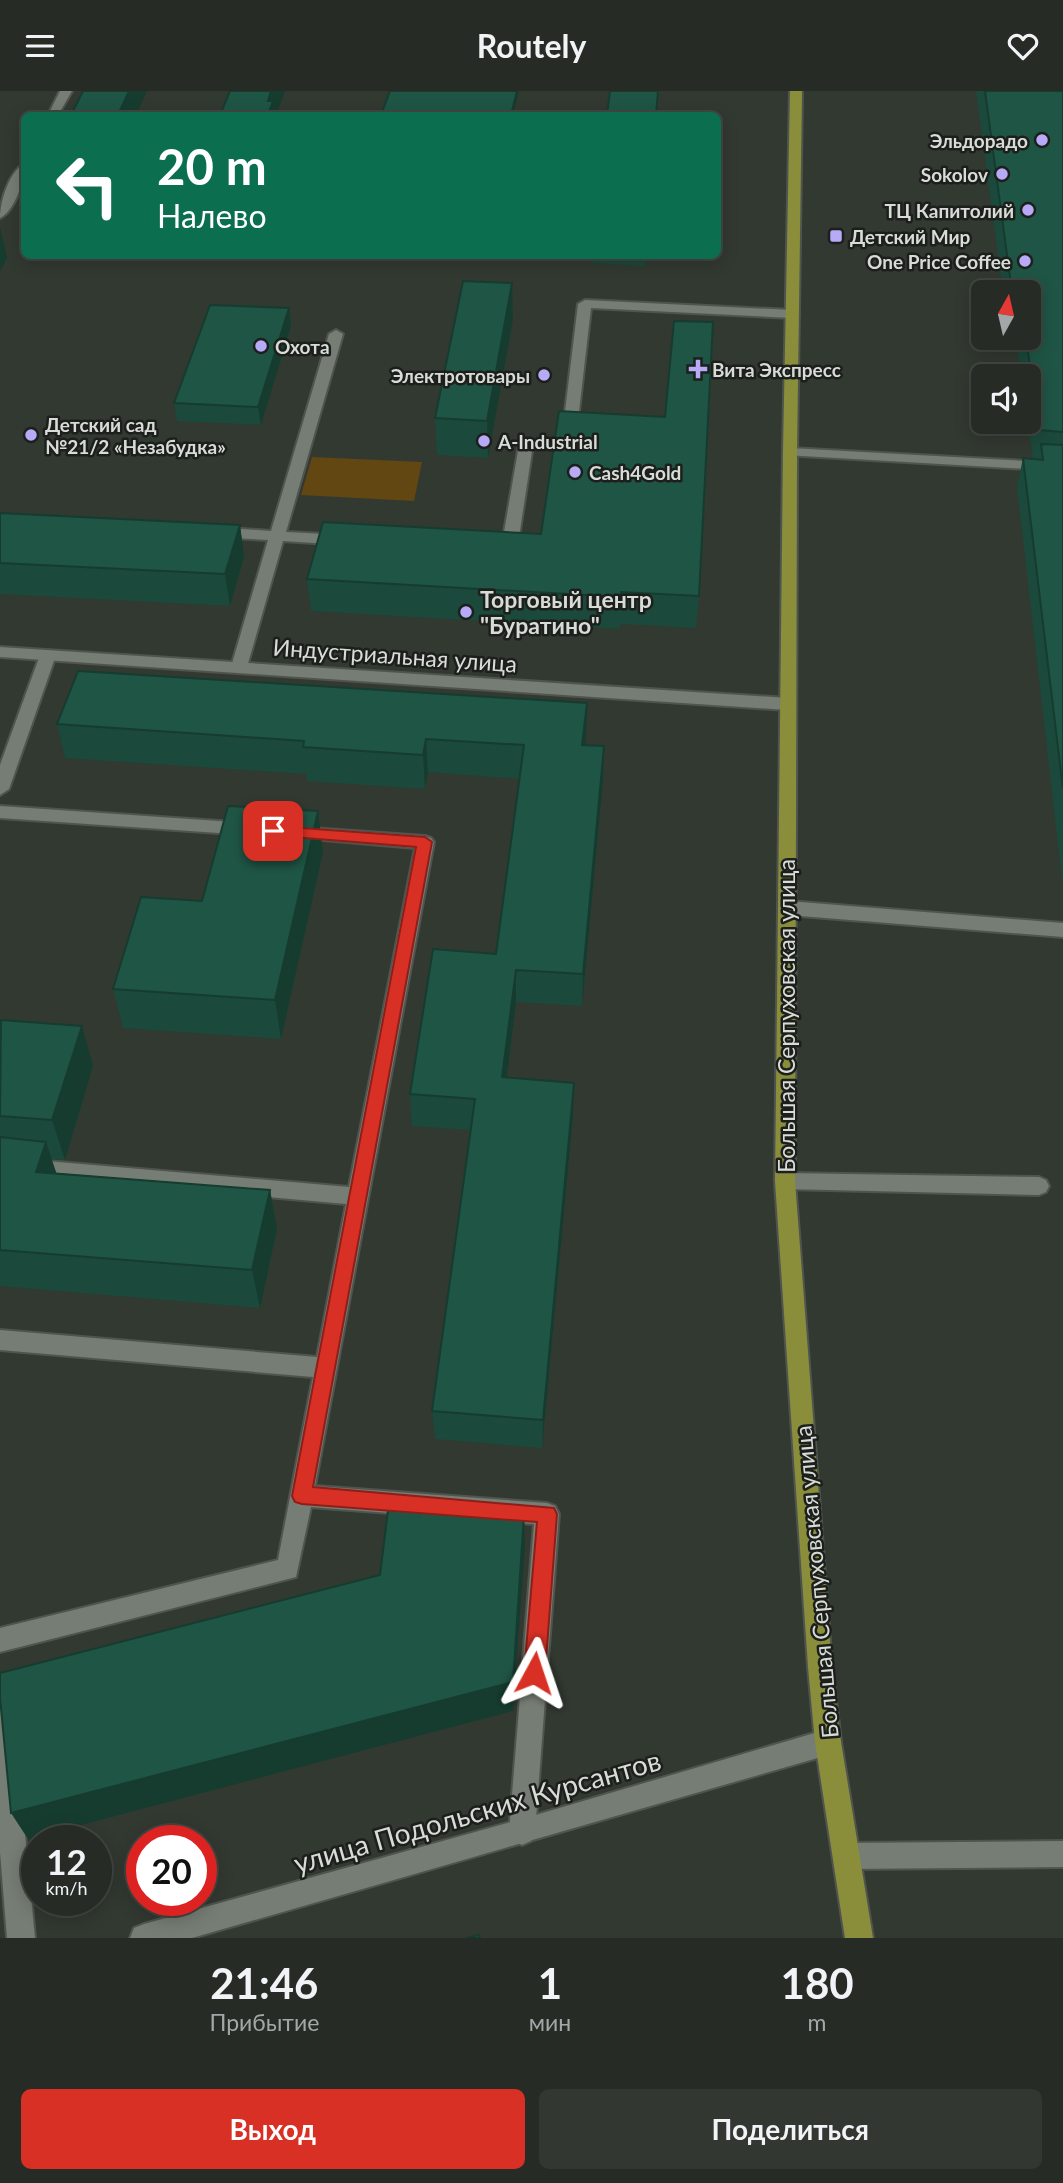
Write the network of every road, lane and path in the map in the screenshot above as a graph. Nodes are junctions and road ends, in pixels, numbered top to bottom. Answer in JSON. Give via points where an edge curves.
{"nodes":[{"id":1,"x":66,"y":91,"type":"edge"},
{"id":2,"x":796,"y":91,"type":"edge"},
{"id":3,"x":55,"y":112,"type":"edge"},
{"id":4,"x":21,"y":174,"type":"edge"},
{"id":5,"x":0,"y":214,"type":"edge"},
{"id":6,"x":792,"y":314,"type":"junction"},
{"id":7,"x":336,"y":334,"type":"dead end"},
{"id":8,"x":571,"y":420,"type":"edge"},
{"id":9,"x":526,"y":445,"type":"dead end"},
{"id":10,"x":790,"y":452,"type":"junction"},
{"id":11,"x":1063,"y":467,"type":"edge"},
{"id":12,"x":194,"y":531,"type":"edge"},
{"id":13,"x":277,"y":536,"type":"junction"},
{"id":14,"x":359,"y":541,"type":"edge"},
{"id":15,"x":482,"y":548,"type":"edge"},
{"id":16,"x":0,"y":652,"type":"edge"},
{"id":17,"x":48,"y":655,"type":"junction"},
{"id":18,"x":239,"y":667,"type":"junction"},
{"id":19,"x":788,"y":705,"type":"junction"},
{"id":20,"x":0,"y":789,"type":"edge"},
{"id":21,"x":0,"y":812,"type":"edge"},
{"id":22,"x":788,"y":908,"type":"junction"},
{"id":23,"x":1063,"y":930,"type":"edge"},
{"id":24,"x":0,"y":1165,"type":"edge"},
{"id":25,"x":785,"y":1181,"type":"junction"},
{"id":26,"x":1039,"y":1186,"type":"dead end"},
{"id":27,"x":358,"y":1196,"type":"junction"},
{"id":28,"x":0,"y":1340,"type":"edge"},
{"id":29,"x":326,"y":1368,"type":"junction"},
{"id":30,"x":302,"y":1496,"type":"junction"},
{"id":31,"x":0,"y":1640,"type":"edge"},
{"id":32,"x":0,"y":1707,"type":"edge"},
{"id":33,"x":828,"y":1742,"type":"junction"},
{"id":34,"x":522,"y":1832,"type":"junction"},
{"id":35,"x":1063,"y":1854,"type":"edge"},
{"id":36,"x":846,"y":1856,"type":"junction"},
{"id":37,"x":21,"y":1938,"type":"edge"},
{"id":38,"x":144,"y":1938,"type":"edge"},
{"id":39,"x":859,"y":1938,"type":"edge"}],
"edges":[{"from":1,"to":3,"type":"street"},
{"from":2,"to":6,"type":"main road","name":"Большая Серпуховская улица"},
{"from":4,"to":5,"type":"street"},
{"from":6,"to":8,"type":"street","via":[[585,305]]},
{"from":6,"to":10,"type":"main road","name":"Большая Серпуховская улица"},
{"from":7,"to":13,"type":"street"},
{"from":9,"to":15,"type":"street","via":[[509,549]]},
{"from":10,"to":11,"type":"street"},
{"from":10,"to":19,"type":"main road","name":"Большая Серпуховская улица"},
{"from":12,"to":13,"type":"street"},
{"from":13,"to":14,"type":"street"},
{"from":13,"to":18,"type":"street"},
{"from":16,"to":17,"type":"street","name":"Индустриальная улица"},
{"from":17,"to":18,"type":"street","name":"Индустриальная улица"},
{"from":17,"to":20,"type":"street"},
{"from":18,"to":19,"type":"street","name":"Индустриальная улица"},
{"from":19,"to":22,"type":"main road","name":"Большая Серпуховская улица"},
{"from":21,"to":27,"type":"street","via":[[425,842]]},
{"from":22,"to":23,"type":"street"},
{"from":22,"to":25,"type":"main road","name":"Большая Серпуховская улица"},
{"from":24,"to":27,"type":"street"},
{"from":25,"to":26,"type":"street"},
{"from":25,"to":33,"type":"main road","name":"Большая Серпуховская улица"},
{"from":27,"to":29,"type":"street"},
{"from":28,"to":29,"type":"street"},
{"from":29,"to":30,"type":"street"},
{"from":30,"to":31,"type":"street","via":[[288,1569]]},
{"from":30,"to":34,"type":"street","via":[[547,1514]]},
{"from":32,"to":37,"type":"street"},
{"from":33,"to":34,"type":"street","name":"улица Подольских Курсантов"},
{"from":33,"to":36,"type":"main road","name":"Большая Серпуховская улица"},
{"from":34,"to":38,"type":"street","name":"улица Подольских Курсантов"},
{"from":35,"to":36,"type":"street"},
{"from":36,"to":39,"type":"main road","name":"Большая Серпуховская улица"}]}
